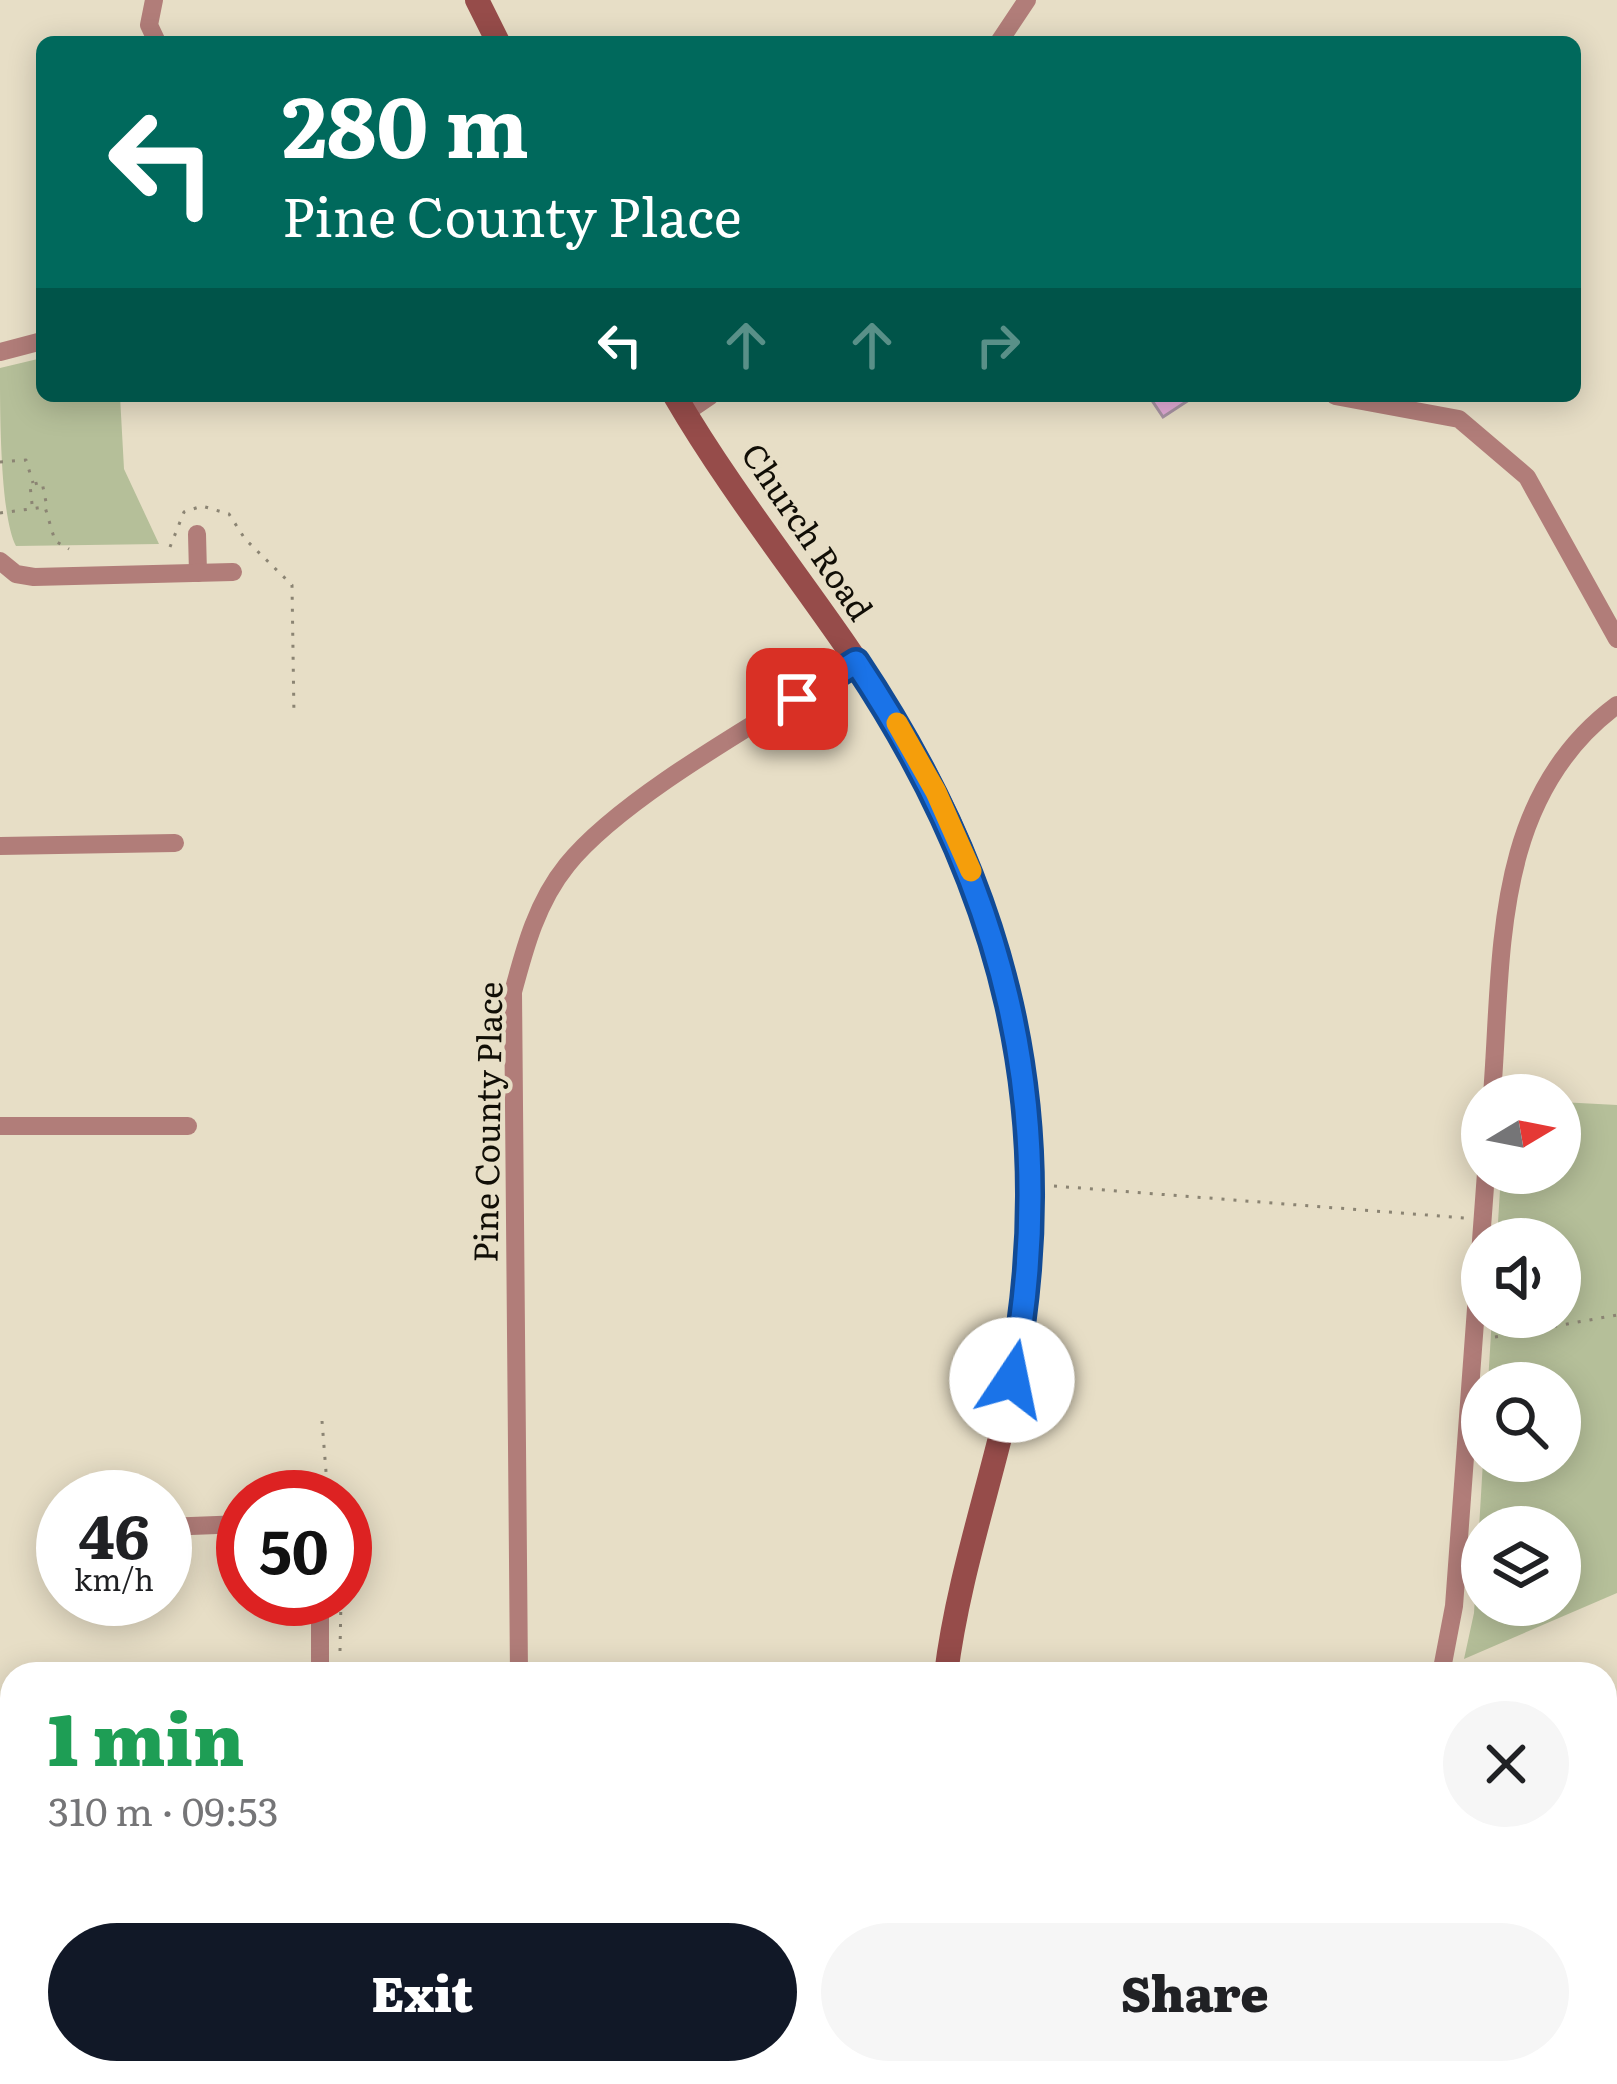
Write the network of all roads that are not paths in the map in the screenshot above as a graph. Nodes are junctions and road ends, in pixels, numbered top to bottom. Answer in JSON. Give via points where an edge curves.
{"nodes":[{"id":1,"x":154,"y":0,"type":"edge"},
{"id":2,"x":477,"y":0,"type":"edge"},
{"id":3,"x":1026,"y":0,"type":"edge"},
{"id":4,"x":154,"y":36,"type":"edge"},
{"id":5,"x":495,"y":36,"type":"edge"},
{"id":6,"x":1003,"y":36,"type":"edge"},
{"id":7,"x":36,"y":343,"type":"edge"},
{"id":8,"x":0,"y":352,"type":"edge"},
{"id":9,"x":1367,"y":402,"type":"edge"},
{"id":10,"x":680,"y":405,"type":"edge"},
{"id":11,"x":197,"y":533,"type":"dead end"},
{"id":12,"x":0,"y":561,"type":"edge"},
{"id":13,"x":233,"y":572,"type":"dead end"},
{"id":14,"x":198,"y":573,"type":"junction"},
{"id":15,"x":1617,"y":638,"type":"edge"},
{"id":16,"x":856,"y":662,"type":"junction"},
{"id":17,"x":1617,"y":705,"type":"edge"},
{"id":18,"x":175,"y":844,"type":"dead end"},
{"id":19,"x":0,"y":846,"type":"edge"},
{"id":20,"x":1494,"y":1074,"type":"edge"},
{"id":21,"x":0,"y":1126,"type":"edge"},
{"id":22,"x":188,"y":1126,"type":"dead end"},
{"id":23,"x":1485,"y":1194,"type":"edge"},
{"id":24,"x":320,"y":1626,"type":"edge"},
{"id":25,"x":320,"y":1662,"type":"edge"},
{"id":26,"x":519,"y":1662,"type":"edge"},
{"id":27,"x":949,"y":1662,"type":"edge"},
{"id":28,"x":1444,"y":1662,"type":"edge"}],
"edges":[{"from":1,"to":4,"type":"street"},
{"from":2,"to":5,"type":"main road"},
{"from":3,"to":6,"type":"street"},
{"from":7,"to":8,"type":"street"},
{"from":9,"to":15,"type":"street","via":[[1459,419],[1527,477]]},
{"from":10,"to":16,"type":"main road","name":"Church Road"},
{"from":11,"to":14,"type":"street"},
{"from":12,"to":14,"type":"street","via":[[34,577]]},
{"from":13,"to":14,"type":"street"},
{"from":16,"to":26,"type":"street","name":"Pine County Place","via":[[622,813],[567,865],[531,924],[513,992]]},
{"from":16,"to":27,"type":"main road","name":"Church Road","via":[[936,792],[986,910],[1016,1028],[1030,1133],[1023,1323]]},
{"from":17,"to":20,"type":"street","via":[[1560,761],[1520,835],[1506,906]]},
{"from":18,"to":19,"type":"street"},
{"from":21,"to":22,"type":"street"},
{"from":23,"to":28,"type":"street"},
{"from":24,"to":25,"type":"street"}]}
